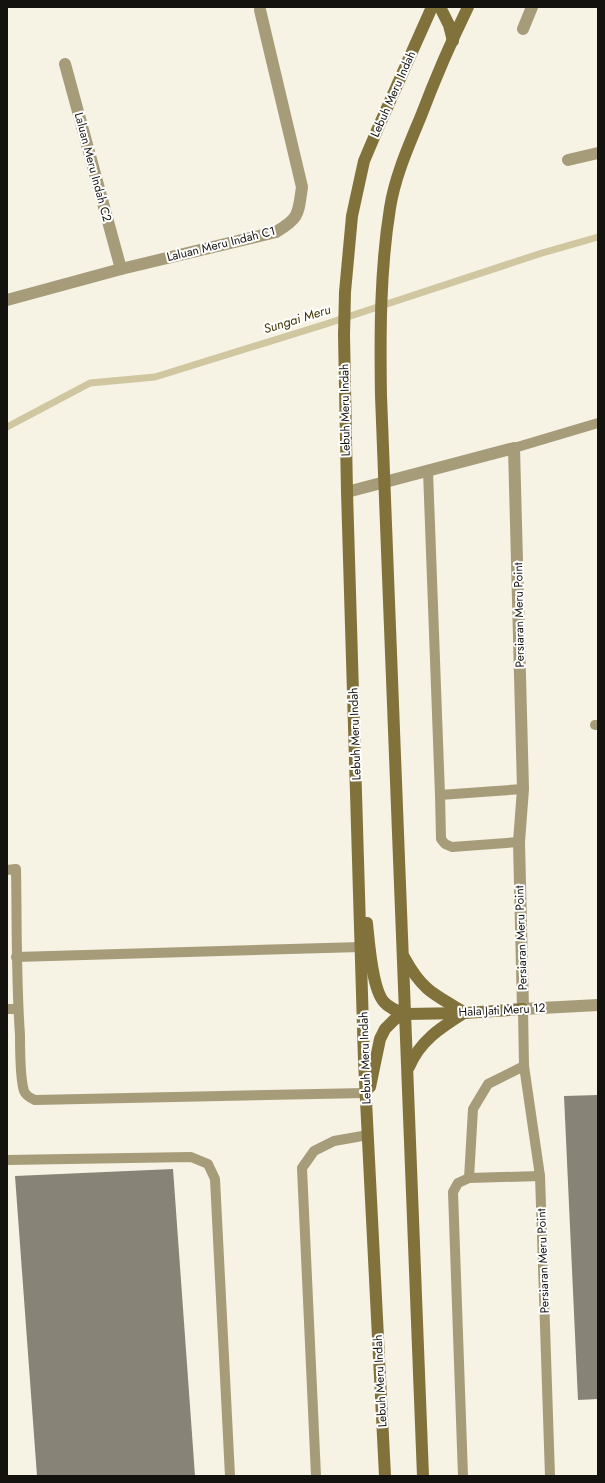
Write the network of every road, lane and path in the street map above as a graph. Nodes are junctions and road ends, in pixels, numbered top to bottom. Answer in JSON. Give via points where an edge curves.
{"nodes":[{"id":1,"x":432,"y":7,"type":"edge"},
{"id":2,"x":440,"y":7,"type":"edge"},
{"id":3,"x":468,"y":7,"type":"edge"},
{"id":4,"x":532,"y":7,"type":"edge"},
{"id":5,"x":260,"y":10,"type":"dead end"},
{"id":6,"x":523,"y":29,"type":"dead end"},
{"id":7,"x":453,"y":41,"type":"junction"},
{"id":8,"x":65,"y":64,"type":"dead end"},
{"id":9,"x":598,"y":153,"type":"edge"},
{"id":10,"x":568,"y":160,"type":"dead end"},
{"id":11,"x":121,"y":269,"type":"junction"},
{"id":12,"x":7,"y":300,"type":"edge"},
{"id":13,"x":598,"y":423,"type":"edge"},
{"id":14,"x":514,"y":448,"type":"junction"},
{"id":15,"x":428,"y":471,"type":"junction"},
{"id":16,"x":385,"y":482,"type":"junction"},
{"id":17,"x":347,"y":492,"type":"junction"},
{"id":18,"x":523,"y":790,"type":"junction"},
{"id":19,"x":440,"y":795,"type":"junction"},
{"id":20,"x":519,"y":842,"type":"junction"},
{"id":21,"x":359,"y":863,"type":"junction"},
{"id":22,"x":7,"y":870,"type":"edge"},
{"id":23,"x":361,"y":947,"type":"junction"},
{"id":24,"x":403,"y":954,"type":"junction"},
{"id":25,"x":16,"y":957,"type":"junction"},
{"id":26,"x":598,"y":1005,"type":"edge"},
{"id":27,"x":7,"y":1009,"type":"edge"},
{"id":28,"x":18,"y":1009,"type":"junction"},
{"id":29,"x":523,"y":1009,"type":"junction"},
{"id":30,"x":465,"y":1012,"type":"junction"},
{"id":31,"x":406,"y":1014,"type":"junction"},
{"id":32,"x":524,"y":1066,"type":"junction"},
{"id":33,"x":408,"y":1070,"type":"junction"},
{"id":34,"x":366,"y":1099,"type":"junction"},
{"id":35,"x":368,"y":1135,"type":"junction"},
{"id":36,"x":7,"y":1160,"type":"edge"},
{"id":37,"x":540,"y":1176,"type":"junction"},
{"id":38,"x":469,"y":1178,"type":"junction"},
{"id":39,"x":230,"y":1476,"type":"edge"},
{"id":40,"x":316,"y":1476,"type":"edge"},
{"id":41,"x":385,"y":1476,"type":"edge"},
{"id":42,"x":423,"y":1476,"type":"edge"},
{"id":43,"x":463,"y":1476,"type":"edge"},
{"id":44,"x":550,"y":1476,"type":"edge"}],
"edges":[{"from":1,"to":17,"type":"main road","name":"Lebuh Meru Indah","via":[[364,161],[352,216],[344,335]]},
{"from":2,"to":7,"type":"main road"},
{"from":3,"to":7,"type":"main road"},
{"from":4,"to":6,"type":"street"},
{"from":5,"to":11,"type":"street","name":"Laluan Meru Indah C1","via":[[302,187],[299,211],[290,224],[276,232]]},
{"from":7,"to":16,"type":"main road","via":[[401,167],[390,207],[382,306],[381,396]]},
{"from":8,"to":11,"type":"street","name":"Laluan Meru Indah C2"},
{"from":9,"to":10,"type":"street"},
{"from":11,"to":12,"type":"street","name":"Laluan Meru Indah C1"},
{"from":13,"to":14,"type":"lane"},
{"from":14,"to":15,"type":"street"},
{"from":14,"to":18,"type":"street","name":"Persiaran Meru Point"},
{"from":15,"to":16,"type":"street"},
{"from":15,"to":19,"type":"lane"},
{"from":16,"to":17,"type":"street"},
{"from":16,"to":24,"type":"main road"},
{"from":17,"to":21,"type":"main road","name":"Lebuh Meru Indah"},
{"from":18,"to":19,"type":"lane"},
{"from":18,"to":20,"type":"street","name":"Persiaran Meru Point"},
{"from":19,"to":20,"type":"lane","via":[[441,839],[445,844],[452,846]]},
{"from":20,"to":29,"type":"street","name":"Persiaran Meru Point"},
{"from":21,"to":23,"type":"main road","name":"Lebuh Meru Indah"},
{"from":21,"to":31,"type":"main road","via":[[377,990],[383,1002],[389,1007]]},
{"from":22,"to":25,"type":"lane","via":[[16,869]]},
{"from":23,"to":25,"type":"lane"},
{"from":23,"to":34,"type":"main road","name":"Lebuh Meru Indah"},
{"from":24,"to":30,"type":"main road","via":[[414,976],[426,988]]},
{"from":24,"to":31,"type":"main road"},
{"from":25,"to":28,"type":"lane"},
{"from":26,"to":29,"type":"street","name":"Hala Jati Meru 12"},
{"from":27,"to":28,"type":"lane"},
{"from":28,"to":34,"type":"lane","via":[[23,1087],[28,1096],[35,1100]]},
{"from":29,"to":30,"type":"main road","name":"Hala Jati Meru 12"},
{"from":29,"to":32,"type":"lane","name":"Persiaran Meru Point"},
{"from":30,"to":31,"type":"main road","name":"Hala Jati Meru 12"},
{"from":30,"to":33,"type":"main road","via":[[431,1034],[416,1052]]},
{"from":31,"to":33,"type":"main road"},
{"from":31,"to":34,"type":"main road","via":[[390,1023],[382,1034]]},
{"from":32,"to":37,"type":"lane","name":"Persiaran Meru Point"},
{"from":32,"to":38,"type":"lane","via":[[488,1084],[474,1109]]},
{"from":33,"to":42,"type":"main road"},
{"from":34,"to":35,"type":"main road","name":"Lebuh Meru Indah"},
{"from":35,"to":40,"type":"lane","via":[[334,1141],[314,1151],[302,1168]]},
{"from":35,"to":41,"type":"main road","name":"Lebuh Meru Indah"},
{"from":36,"to":39,"type":"lane","via":[[191,1157],[208,1164],[215,1179]]},
{"from":37,"to":38,"type":"lane"},
{"from":37,"to":44,"type":"lane","name":"Persiaran Meru Point"},
{"from":38,"to":43,"type":"lane","via":[[458,1183],[453,1192]]}]}
